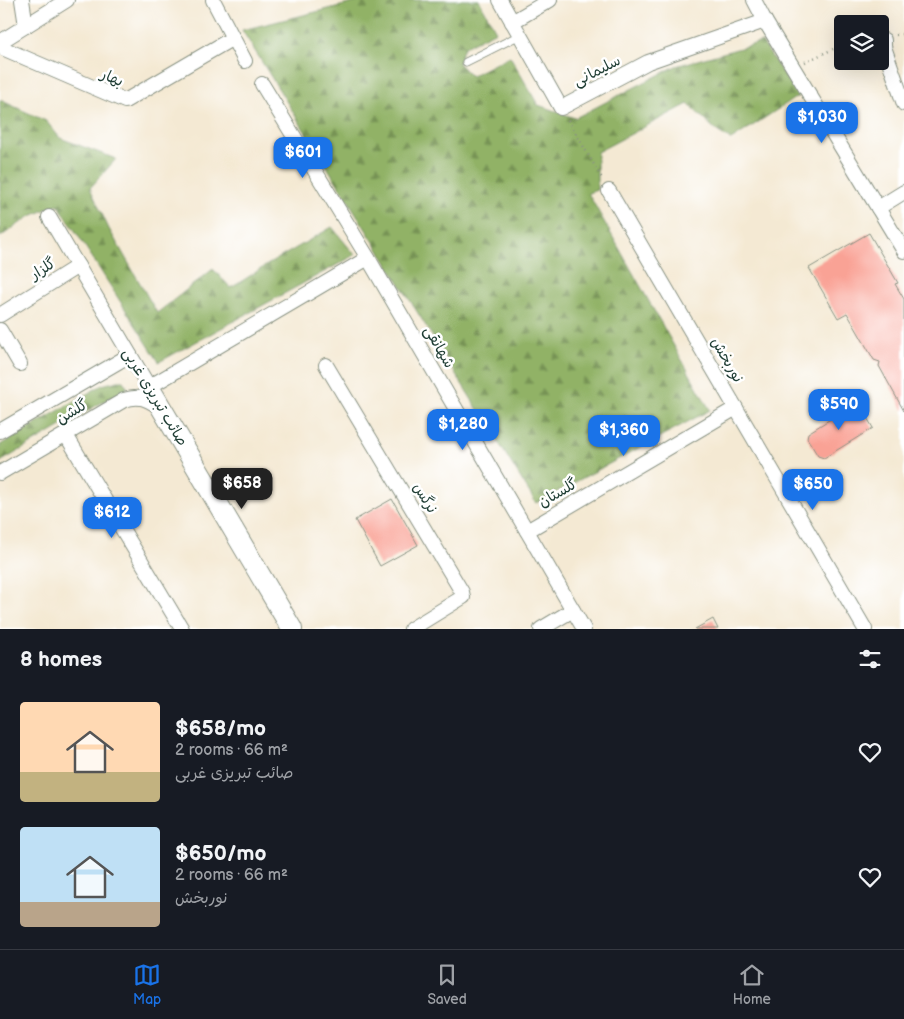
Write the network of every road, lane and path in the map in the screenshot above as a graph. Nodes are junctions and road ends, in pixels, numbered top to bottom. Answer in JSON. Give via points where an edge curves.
{"nodes":[{"id":1,"x":22,"y":0,"type":"edge"},
{"id":2,"x":67,"y":0,"type":"edge"},
{"id":3,"x":213,"y":0,"type":"edge"},
{"id":4,"x":500,"y":0,"type":"edge"},
{"id":5,"x":550,"y":0,"type":"edge"},
{"id":6,"x":754,"y":0,"type":"edge"},
{"id":7,"x":765,"y":21,"type":"junction"},
{"id":8,"x":512,"y":22,"type":"junction"},
{"id":9,"x":26,"y":26,"type":"junction"},
{"id":10,"x":520,"y":35,"type":"junction"},
{"id":11,"x":232,"y":38,"type":"junction"},
{"id":12,"x":0,"y":42,"type":"edge"},
{"id":13,"x":0,"y":46,"type":"edge"},
{"id":14,"x":834,"y":49,"type":"edge"},
{"id":15,"x":245,"y":61,"type":"dead end"},
{"id":16,"x":889,"y":61,"type":"edge"},
{"id":17,"x":466,"y":62,"type":"dead end"},
{"id":18,"x":793,"y":68,"type":"junction"},
{"id":19,"x":262,"y":84,"type":"dead end"},
{"id":20,"x":904,"y":104,"type":"edge"},
{"id":21,"x":561,"y":108,"type":"junction"},
{"id":22,"x":609,"y":191,"type":"joint"},
{"id":23,"x":904,"y":192,"type":"edge"},
{"id":24,"x":878,"y":208,"type":"junction"},
{"id":25,"x":49,"y":217,"type":"dead end"},
{"id":26,"x":904,"y":251,"type":"edge"},
{"id":27,"x":368,"y":258,"type":"junction"},
{"id":28,"x":78,"y":266,"type":"junction"},
{"id":29,"x":0,"y":315,"type":"edge"},
{"id":30,"x":0,"y":330,"type":"edge"},
{"id":31,"x":130,"y":355,"type":"junction"},
{"id":32,"x":20,"y":364,"type":"dead end"},
{"id":33,"x":326,"y":365,"type":"dead end"},
{"id":34,"x":149,"y":388,"type":"junction"},
{"id":35,"x":736,"y":408,"type":"junction"},
{"id":36,"x":162,"y":409,"type":"junction"},
{"id":37,"x":0,"y":431,"type":"edge"},
{"id":38,"x":66,"y":434,"type":"junction"},
{"id":39,"x":0,"y":473,"type":"edge"},
{"id":40,"x":527,"y":531,"type":"junction"},
{"id":41,"x":573,"y":610,"type":"junction"},
{"id":42,"x":182,"y":629,"type":"edge"},
{"id":43,"x":292,"y":629,"type":"edge"},
{"id":44,"x":411,"y":629,"type":"edge"},
{"id":45,"x":541,"y":629,"type":"edge"},
{"id":46,"x":584,"y":629,"type":"edge"},
{"id":47,"x":865,"y":629,"type":"edge"}],
"edges":[{"from":1,"to":9,"type":"street"},
{"from":2,"to":9,"type":"street"},
{"from":3,"to":11,"type":"street"},
{"from":4,"to":8,"type":"street"},
{"from":5,"to":8,"type":"street"},
{"from":6,"to":7,"type":"street"},
{"from":7,"to":18,"type":"street"},
{"from":7,"to":21,"type":"street","name":"سلیمانی","via":[[648,62]]},
{"from":8,"to":10,"type":"street"},
{"from":9,"to":12,"type":"street"},
{"from":10,"to":17,"type":"lane"},
{"from":10,"to":21,"type":"street"},
{"from":11,"to":13,"type":"street","name":"بهار","via":[[125,101]]},
{"from":11,"to":15,"type":"street"},
{"from":14,"to":18,"type":"path"},
{"from":16,"to":20,"type":"street"},
{"from":18,"to":24,"type":"street"},
{"from":19,"to":27,"type":"street","name":"شهانقی"},
{"from":21,"to":22,"type":"path"},
{"from":22,"to":35,"type":"street","name":"نوربخش"},
{"from":23,"to":24,"type":"street"},
{"from":24,"to":26,"type":"street"},
{"from":25,"to":28,"type":"street","name":"صائب تبریزی غربی"},
{"from":27,"to":34,"type":"street"},
{"from":27,"to":40,"type":"street","name":"شهانقی"},
{"from":28,"to":29,"type":"street","name":"گلزار"},
{"from":28,"to":31,"type":"street","name":"صائب تبریزی غربی"},
{"from":30,"to":32,"type":"street"},
{"from":31,"to":34,"type":"street","name":"صائب تبریزی غربی"},
{"from":31,"to":37,"type":"street","name":"گلشن"},
{"from":33,"to":44,"type":"street","name":"نرگس","via":[[462,592],[463,597]]},
{"from":34,"to":36,"type":"street","name":"صائب تبریزی غربی"},
{"from":35,"to":40,"type":"street","name":"گلستان"},
{"from":35,"to":47,"type":"street","name":"نوربخش"},
{"from":36,"to":38,"type":"street","name":"گلشن","via":[[144,398],[134,397]]},
{"from":36,"to":43,"type":"street","name":"صائب تبریزی غربی"},
{"from":38,"to":39,"type":"street","name":"گلشن"},
{"from":38,"to":42,"type":"street"},
{"from":40,"to":41,"type":"street","name":"شهانقی"},
{"from":41,"to":45,"type":"street"},
{"from":41,"to":46,"type":"street","name":"شهانقی"}]}
